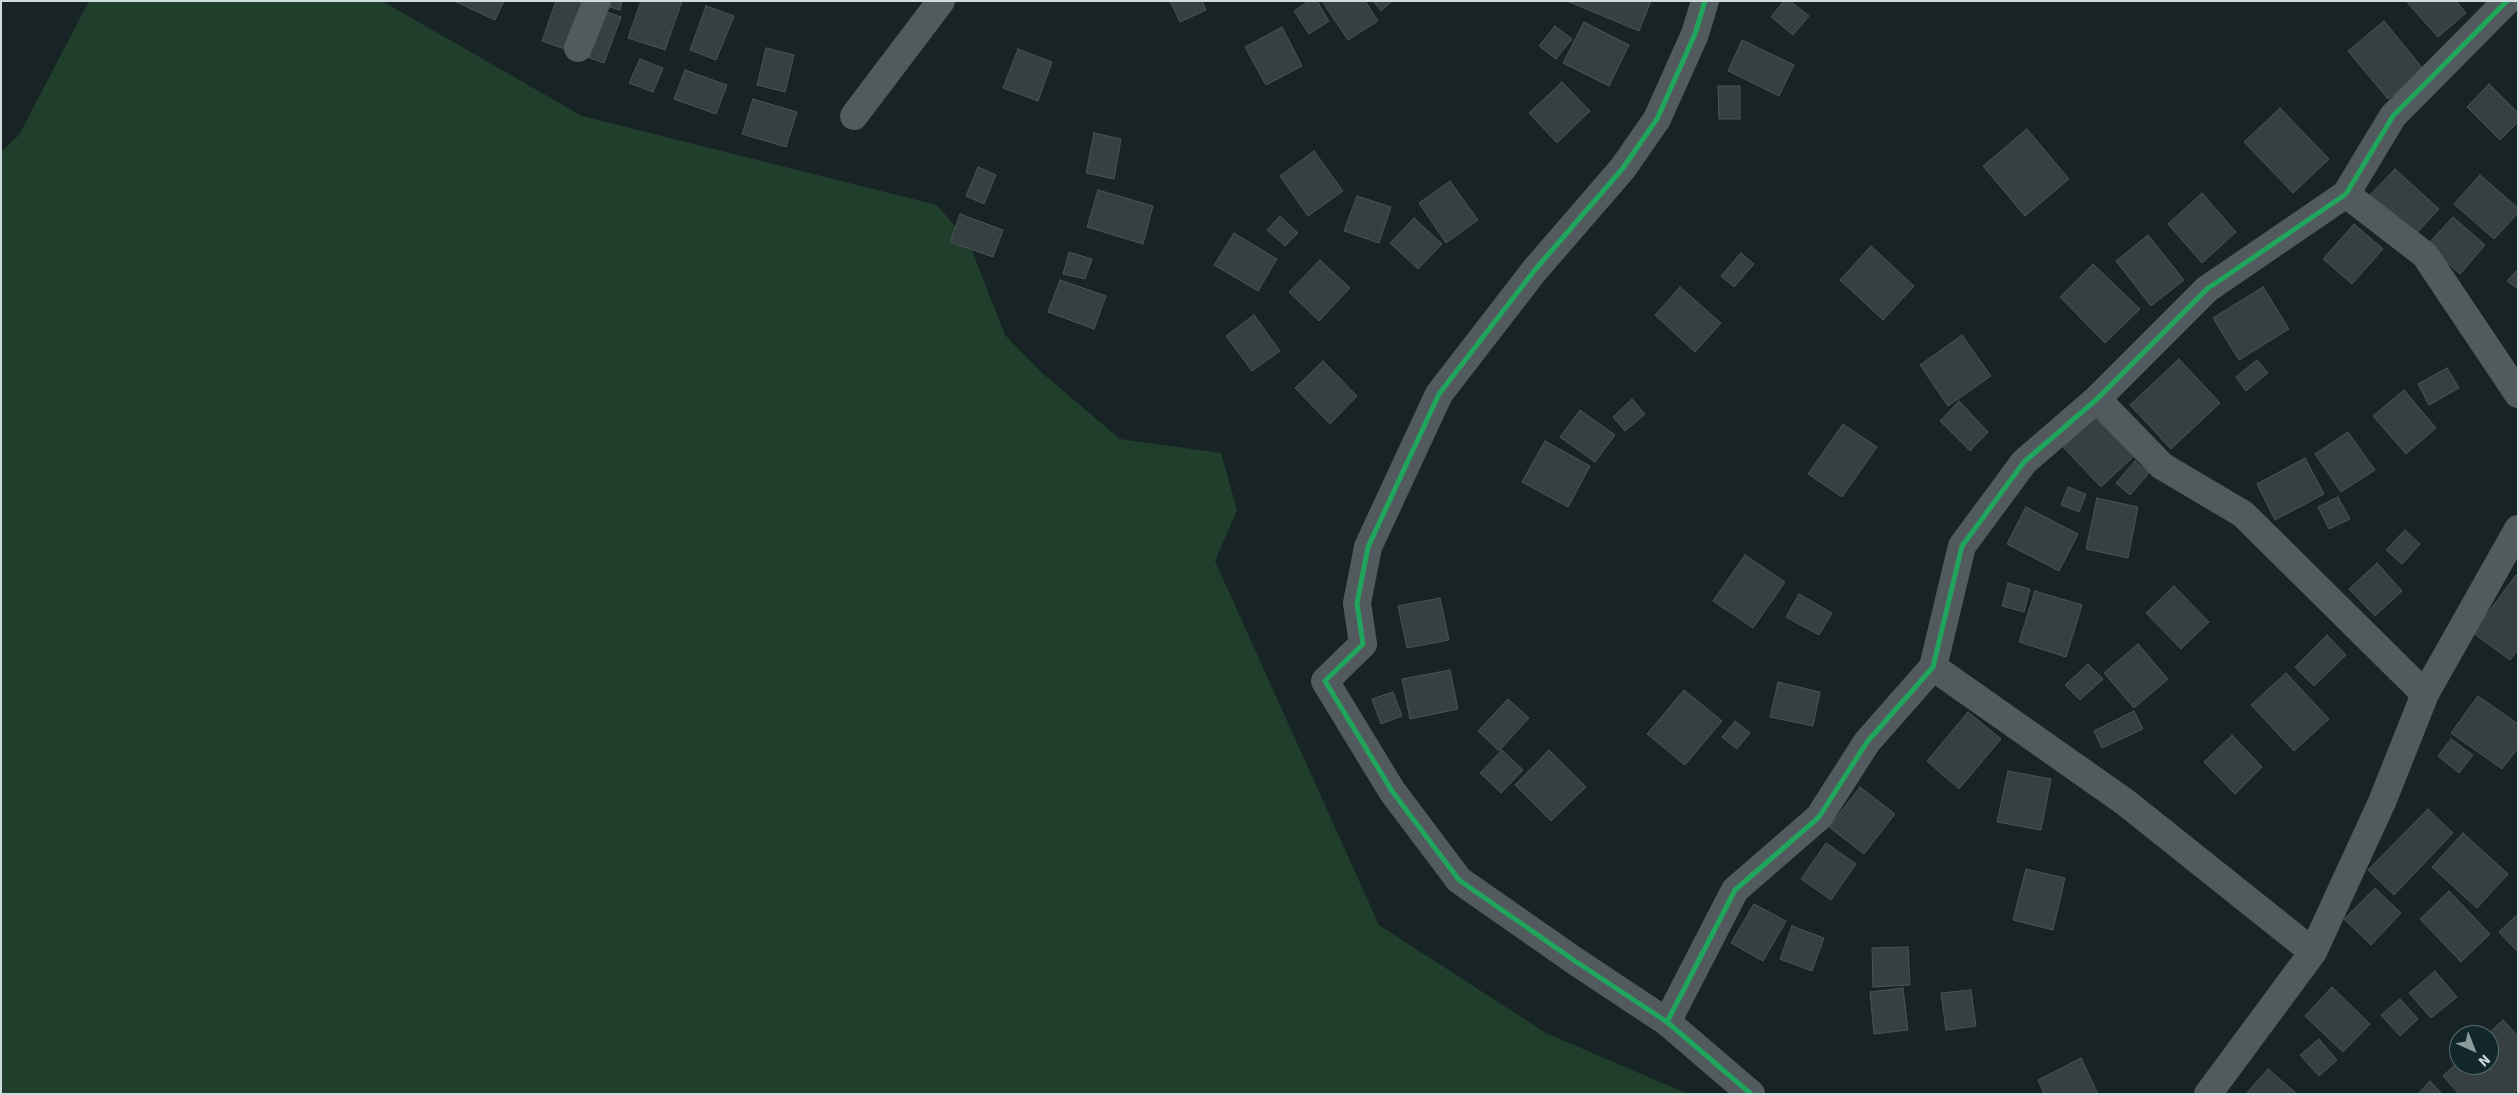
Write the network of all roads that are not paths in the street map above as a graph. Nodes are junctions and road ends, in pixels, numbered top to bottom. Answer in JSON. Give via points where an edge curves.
{"nodes":[{"id":1,"x":597,"y":1,"type":"edge"},
{"id":2,"x":941,"y":1,"type":"edge"},
{"id":3,"x":1704,"y":1,"type":"edge"},
{"id":4,"x":2508,"y":1,"type":"edge"},
{"id":5,"x":578,"y":48,"type":"dead end"},
{"id":6,"x":854,"y":116,"type":"dead end"},
{"id":7,"x":2346,"y":194,"type":"junction"},
{"id":8,"x":2518,"y":394,"type":"edge"},
{"id":9,"x":2097,"y":399,"type":"junction"},
{"id":10,"x":2518,"y":529,"type":"edge"},
{"id":11,"x":1933,"y":667,"type":"junction"},
{"id":12,"x":2425,"y":694,"type":"junction"},
{"id":13,"x":2313,"y":952,"type":"junction"},
{"id":14,"x":1667,"y":1022,"type":"junction"},
{"id":15,"x":1751,"y":1094,"type":"edge"},
{"id":16,"x":2208,"y":1094,"type":"edge"}],
"edges":[{"from":1,"to":5,"type":"street"},
{"from":2,"to":6,"type":"street"},
{"from":3,"to":14,"type":"street","via":[[1694,34],[1651,127],[1623,168],[1534,271],[1439,394],[1368,546],[1357,603],[1363,644],[1325,681],[1392,791],[1459,880]]},
{"from":4,"to":7,"type":"street","via":[[2393,116]]},
{"from":7,"to":8,"type":"street","via":[[2425,254]]},
{"from":7,"to":9,"type":"street","via":[[2207,289]]},
{"from":9,"to":11,"type":"street","via":[[2024,462],[1962,546]]},
{"from":9,"to":12,"type":"street","via":[[2162,466],[2243,514]]},
{"from":10,"to":12,"type":"street"},
{"from":11,"to":13,"type":"street","via":[[2125,802]]},
{"from":11,"to":14,"type":"street","via":[[1867,742],[1819,817],[1735,890]]},
{"from":12,"to":13,"type":"street","via":[[2382,802]]},
{"from":13,"to":16,"type":"street"},
{"from":14,"to":15,"type":"street"}]}
